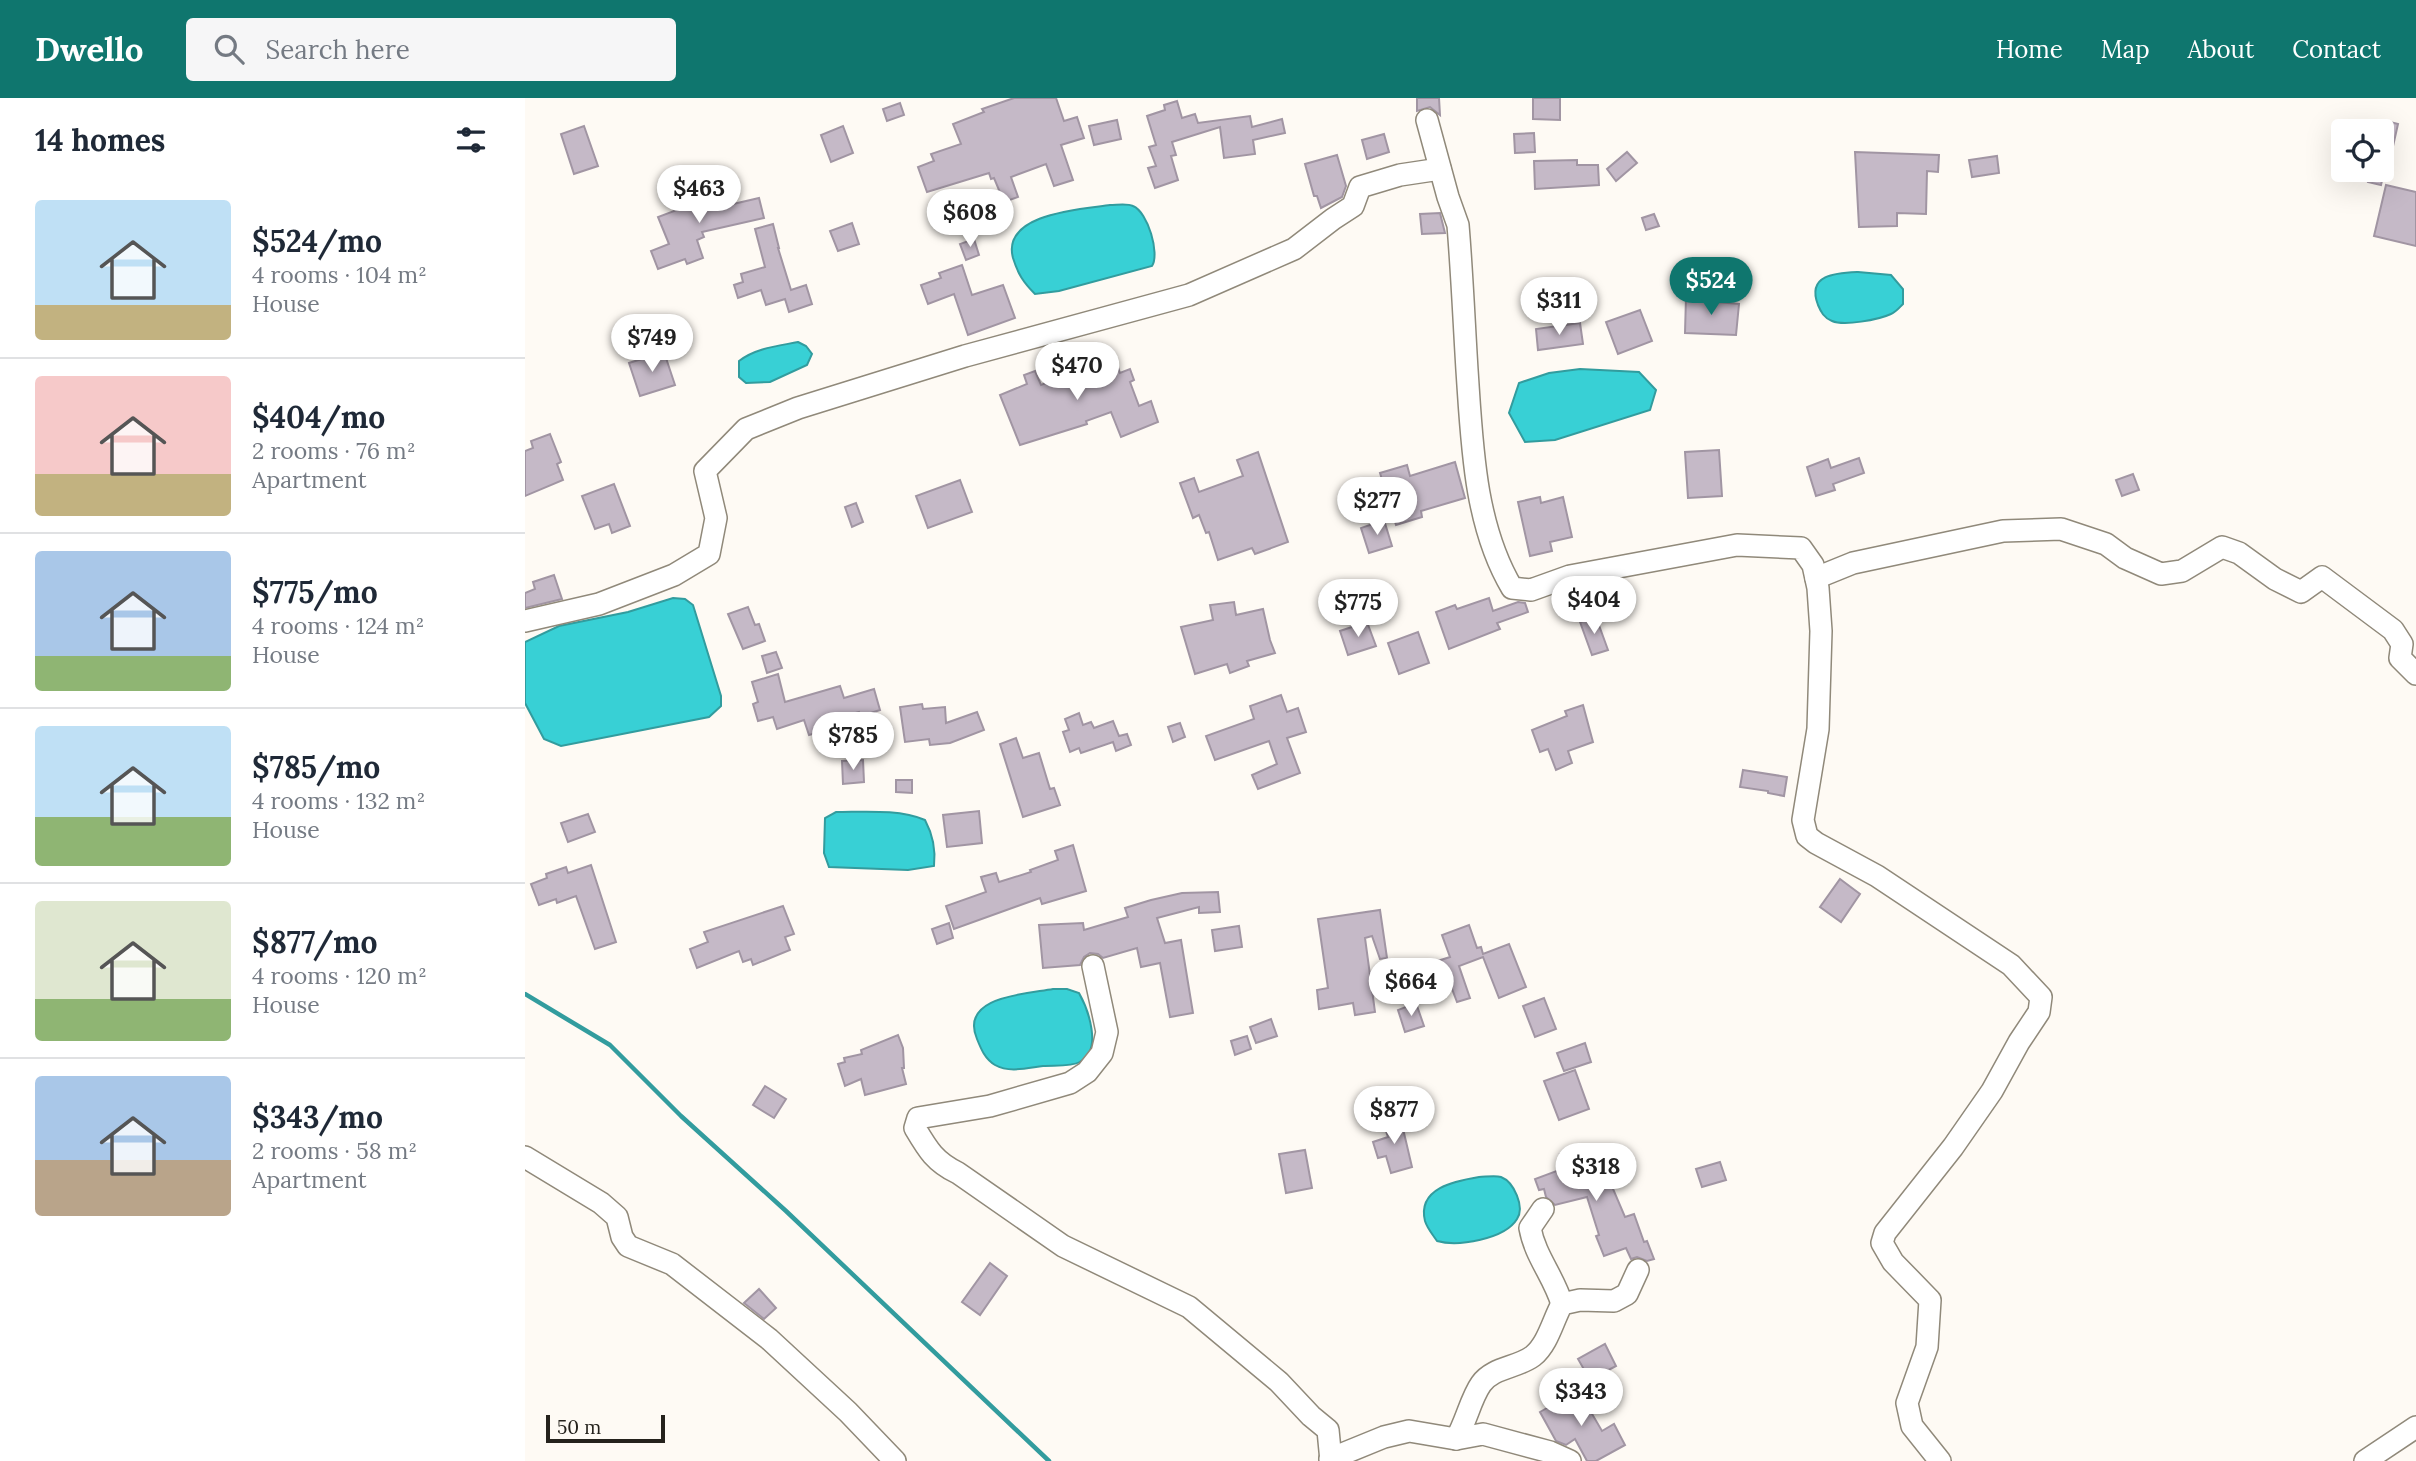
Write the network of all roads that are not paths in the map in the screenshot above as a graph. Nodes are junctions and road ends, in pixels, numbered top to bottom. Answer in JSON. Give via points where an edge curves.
{"nodes":[{"id":1,"x":1427,"y":120,"type":"dead end"},
{"id":2,"x":1440,"y":169,"type":"junction"},
{"id":3,"x":1816,"y":578,"type":"junction"},
{"id":4,"x":525,"y":621,"type":"edge"},
{"id":5,"x":2416,"y":674,"type":"edge"},
{"id":6,"x":1093,"y":966,"type":"dead end"},
{"id":7,"x":525,"y":1157,"type":"edge"},
{"id":8,"x":1543,"y":1209,"type":"dead end"},
{"id":9,"x":1637,"y":1270,"type":"dead end"},
{"id":10,"x":1562,"y":1304,"type":"junction"},
{"id":11,"x":2416,"y":1427,"type":"edge"},
{"id":12,"x":1456,"y":1439,"type":"junction"},
{"id":13,"x":1330,"y":1460,"type":"edge"},
{"id":14,"x":895,"y":1461,"type":"edge"},
{"id":15,"x":1570,"y":1461,"type":"edge"},
{"id":16,"x":1940,"y":1461,"type":"edge"},
{"id":17,"x":2365,"y":1461,"type":"edge"}],
"edges":[{"from":1,"to":2,"type":"street"},
{"from":2,"to":3,"type":"street","via":[[1458,225],[1473,451],[1488,537],[1512,589],[1531,590],[1570,576],[1737,545],[1801,548]]},
{"from":2,"to":4,"type":"street","via":[[1360,187],[1353,206],[1294,249],[1189,295],[965,356],[797,408],[746,429],[705,471],[716,518],[709,554],[674,575],[599,604]]},
{"from":3,"to":5,"type":"street","via":[[1853,563],[2003,531],[2061,529],[2106,544],[2161,574],[2182,571],[2222,547],[2301,592],[2322,577],[2393,630],[2402,644],[2400,659]]},
{"from":3,"to":16,"type":"street","via":[[1821,671],[1818,729],[1803,820],[1807,836],[1877,876],[2011,965],[2041,997],[2039,1012],[1992,1091],[1882,1243],[1893,1262],[1930,1300],[1927,1347],[1907,1403],[1912,1426]]},
{"from":6,"to":13,"type":"street","via":[[1107,1032],[1103,1053],[1087,1072],[1070,1083],[990,1106],[918,1118],[915,1128],[941,1165],[1063,1246],[1189,1307],[1328,1430]]},
{"from":7,"to":14,"type":"street","via":[[601,1203],[617,1217],[628,1245],[672,1264],[769,1339]]},
{"from":8,"to":10,"type":"street","via":[[1529,1228]]},
{"from":9,"to":10,"type":"street","via":[[1627,1294],[1614,1301]]},
{"from":10,"to":12,"type":"street","via":[[1534,1356],[1493,1373],[1481,1385]]},
{"from":11,"to":17,"type":"street"},
{"from":12,"to":13,"type":"street","via":[[1409,1431]]},
{"from":12,"to":15,"type":"street","via":[[1483,1434]]}]}
